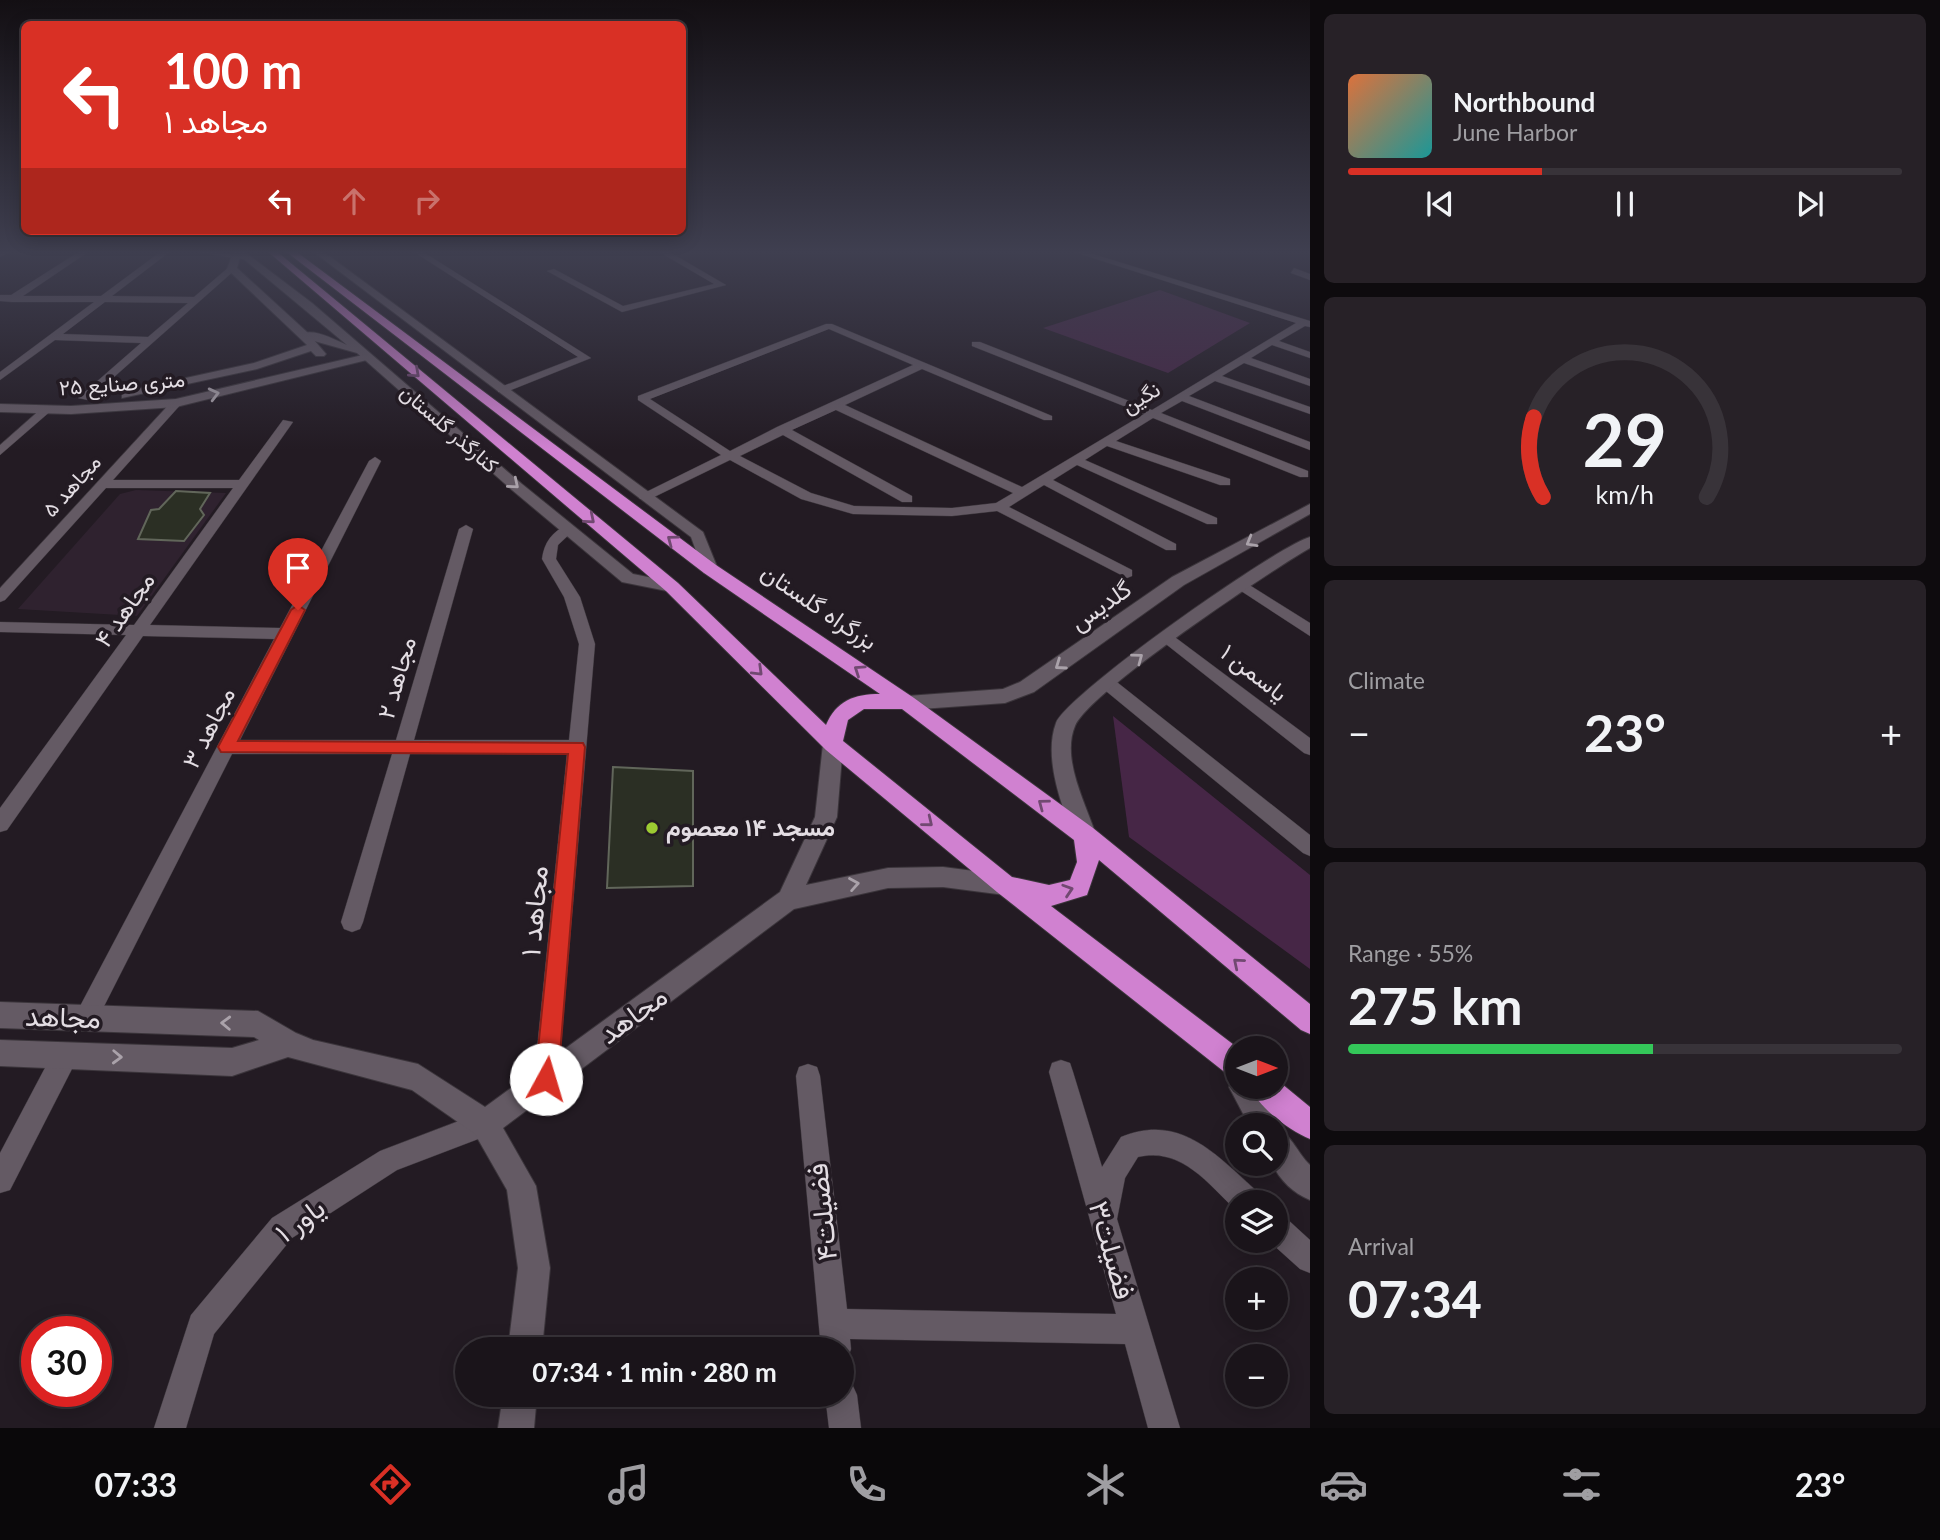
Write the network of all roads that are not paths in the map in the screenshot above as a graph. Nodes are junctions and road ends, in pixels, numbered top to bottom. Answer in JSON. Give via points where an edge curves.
{"nodes":[{"id":1,"x":79,"y":317,"type":"edge"},
{"id":2,"x":177,"y":317,"type":"edge"},
{"id":3,"x":284,"y":317,"type":"edge"},
{"id":4,"x":321,"y":317,"type":"edge"},
{"id":5,"x":349,"y":317,"type":"edge"},
{"id":6,"x":374,"y":317,"type":"edge"},
{"id":7,"x":396,"y":317,"type":"edge"},
{"id":8,"x":521,"y":317,"type":"edge"},
{"id":9,"x":1287,"y":317,"type":"edge"},
{"id":10,"x":1307,"y":323,"type":"edge"},
{"id":11,"x":304,"y":335,"type":"junction"},
{"id":12,"x":52,"y":337,"type":"junction"},
{"id":13,"x":151,"y":340,"type":"junction"},
{"id":14,"x":1272,"y":342,"type":"junction"},
{"id":15,"x":976,"y":344,"type":"dead end"},
{"id":16,"x":314,"y":346,"type":"junction"},
{"id":17,"x":1310,"y":355,"type":"edge"},
{"id":18,"x":367,"y":357,"type":"junction"},
{"id":19,"x":1242,"y":359,"type":"junction"},
{"id":20,"x":329,"y":365,"type":"junction"},
{"id":21,"x":921,"y":365,"type":"junction"},
{"id":22,"x":0,"y":376,"type":"edge"},
{"id":23,"x":1214,"y":377,"type":"junction"},
{"id":24,"x":1310,"y":383,"type":"edge"},
{"id":25,"x":1181,"y":397,"type":"junction"},
{"id":26,"x":0,"y":398,"type":"edge"},
{"id":27,"x":84,"y":398,"type":"junction"},
{"id":28,"x":495,"y":398,"type":"junction"},
{"id":29,"x":176,"y":403,"type":"junction"},
{"id":30,"x":835,"y":405,"type":"junction"},
{"id":31,"x":0,"y":408,"type":"edge"},
{"id":32,"x":47,"y":409,"type":"junction"},
{"id":33,"x":71,"y":410,"type":"junction"},
{"id":34,"x":1310,"y":411,"type":"edge"},
{"id":35,"x":463,"y":413,"type":"junction"},
{"id":36,"x":1153,"y":414,"type":"junction"},
{"id":37,"x":1048,"y":418,"type":"dead end"},
{"id":38,"x":287,"y":422,"type":"dead end"},
{"id":39,"x":781,"y":429,"type":"junction"},
{"id":40,"x":1106,"y":442,"type":"junction"},
{"id":41,"x":1310,"y":446,"type":"edge"},
{"id":42,"x":0,"y":451,"type":"edge"},
{"id":43,"x":727,"y":454,"type":"junction"},
{"id":44,"x":1075,"y":460,"type":"junction"},
{"id":45,"x":375,"y":461,"type":"dead end"},
{"id":46,"x":1304,"y":474,"type":"dead end"},
{"id":47,"x":1043,"y":480,"type":"junction"},
{"id":48,"x":1225,"y":482,"type":"dead end"},
{"id":49,"x":103,"y":484,"type":"junction"},
{"id":50,"x":243,"y":484,"type":"junction"},
{"id":51,"x":1023,"y":492,"type":"junction"},
{"id":52,"x":645,"y":496,"type":"junction"},
{"id":53,"x":907,"y":499,"type":"dead end"},
{"id":54,"x":999,"y":507,"type":"junction"},
{"id":55,"x":1310,"y":508,"type":"edge"},
{"id":56,"x":1212,"y":521,"type":"dead end"},
{"id":57,"x":466,"y":529,"type":"dead end"},
{"id":58,"x":568,"y":529,"type":"junction"},
{"id":59,"x":1310,"y":543,"type":"edge"},
{"id":60,"x":1171,"y":547,"type":"dead end"},
{"id":61,"x":710,"y":569,"type":"junction"},
{"id":62,"x":1127,"y":573,"type":"dead end"},
{"id":63,"x":1243,"y":586,"type":"junction"},
{"id":64,"x":672,"y":587,"type":"junction"},
{"id":65,"x":0,"y":597,"type":"edge"},
{"id":66,"x":0,"y":627,"type":"edge"},
{"id":67,"x":139,"y":631,"type":"junction"},
{"id":68,"x":1310,"y":631,"type":"edge"},
{"id":69,"x":285,"y":634,"type":"junction"},
{"id":70,"x":1168,"y":637,"type":"junction"},
{"id":71,"x":1107,"y":683,"type":"junction"},
{"id":72,"x":907,"y":703,"type":"junction"},
{"id":73,"x":833,"y":744,"type":"junction"},
{"id":74,"x":226,"y":747,"type":"junction"},
{"id":75,"x":402,"y":747,"type":"junction"},
{"id":76,"x":577,"y":747,"type":"junction"},
{"id":77,"x":1310,"y":748,"type":"edge"},
{"id":78,"x":0,"y":824,"type":"edge"},
{"id":79,"x":1085,"y":835,"type":"junction"},
{"id":80,"x":1310,"y":847,"type":"edge"},
{"id":81,"x":1005,"y":885,"type":"junction"},
{"id":82,"x":788,"y":900,"type":"junction"},
{"id":83,"x":352,"y":922,"type":"dead end"},
{"id":84,"x":1264,"y":985,"type":"junction"},
{"id":85,"x":1310,"y":1003,"type":"edge"},
{"id":86,"x":0,"y":1015,"type":"edge"},
{"id":87,"x":86,"y":1018,"type":"junction"},
{"id":88,"x":1310,"y":1021,"type":"edge"},
{"id":89,"x":288,"y":1044,"type":"junction"},
{"id":90,"x":0,"y":1054,"type":"edge"},
{"id":91,"x":65,"y":1056,"type":"junction"},
{"id":92,"x":1225,"y":1059,"type":"edge"},
{"id":93,"x":1060,"y":1072,"type":"dead end"},
{"id":94,"x":808,"y":1076,"type":"dead end"},
{"id":95,"x":546,"y":1079,"type":"junction"},
{"id":96,"x":1279,"y":1099,"type":"edge"},
{"id":97,"x":485,"y":1124,"type":"junction"},
{"id":98,"x":1310,"y":1125,"type":"edge"},
{"id":99,"x":1288,"y":1164,"type":"edge"},
{"id":100,"x":0,"y":1180,"type":"edge"},
{"id":101,"x":1310,"y":1185,"type":"edge"},
{"id":102,"x":1235,"y":1190,"type":"edge"},
{"id":103,"x":1104,"y":1221,"type":"junction"},
{"id":104,"x":1288,"y":1239,"type":"edge"},
{"id":105,"x":1310,"y":1259,"type":"edge"},
{"id":106,"x":1135,"y":1329,"type":"junction"},
{"id":107,"x":526,"y":1337,"type":"edge"},
{"id":108,"x":835,"y":1337,"type":"edge"},
{"id":109,"x":519,"y":1407,"type":"edge"},
{"id":110,"x":842,"y":1407,"type":"edge"},
{"id":111,"x":170,"y":1428,"type":"edge"},
{"id":112,"x":516,"y":1428,"type":"edge"},
{"id":113,"x":845,"y":1428,"type":"edge"},
{"id":114,"x":1164,"y":1428,"type":"edge"}],
"edges":[{"from":1,"to":12,"type":"street"},
{"from":2,"to":13,"type":"street"},
{"from":3,"to":11,"type":"street"},
{"from":4,"to":18,"type":"street","name":"کنارگذر گلستان"},
{"from":5,"to":35,"type":"highway","one_way":true},
{"from":6,"to":28,"type":"highway","name":"بزرگراه گلستان","via":[[417,350]]},
{"from":7,"to":28,"type":"street"},
{"from":8,"to":28,"type":"street","via":[[586,358]]},
{"from":9,"to":10,"type":"street"},
{"from":10,"to":14,"type":"street","name":"نگین"},
{"from":11,"to":16,"type":"street"},
{"from":11,"to":18,"type":"street"},
{"from":12,"to":13,"type":"street"},
{"from":12,"to":22,"type":"street"},
{"from":13,"to":27,"type":"street"},
{"from":14,"to":17,"type":"street"},
{"from":14,"to":19,"type":"street","name":"نگین"},
{"from":15,"to":36,"type":"street"},
{"from":16,"to":20,"type":"street"},
{"from":16,"to":27,"type":"street","name":"۲۵ متری صنایع","via":[[257,366],[137,394]]},
{"from":18,"to":20,"type":"street","name":"۲۵ متری صنایع"},
{"from":18,"to":58,"type":"street","name":"کنارگذر گلستان","one_way":true},
{"from":19,"to":23,"type":"street","name":"نگین"},
{"from":19,"to":24,"type":"street"},
{"from":29,"to":20,"type":"street","name":"۲۵ متری صنایع","one_way":true},
{"from":21,"to":30,"type":"street"},
{"from":21,"to":37,"type":"street"},
{"from":21,"to":43,"type":"street","via":[[829,326],[642,398]]},
{"from":23,"to":25,"type":"street","name":"نگین"},
{"from":23,"to":34,"type":"street"},
{"from":25,"to":36,"type":"street","name":"نگین"},
{"from":25,"to":41,"type":"street"},
{"from":26,"to":27,"type":"street","name":"۲۵ متری صنایع"},
{"from":27,"to":33,"type":"street"},
{"from":28,"to":35,"type":"highway","via":[[478,410]]},
{"from":28,"to":52,"type":"street"},
{"from":61,"to":28,"type":"highway","name":"بزرگراه گلستان","one_way":true},
{"from":29,"to":33,"type":"street","name":"۲۵ متری صنایع"},
{"from":29,"to":49,"type":"street","name":"۵ مجاهد"},
{"from":30,"to":39,"type":"street"},
{"from":30,"to":51,"type":"street"},
{"from":31,"to":32,"type":"street","name":"۲۵ متری صنایع"},
{"from":32,"to":33,"type":"street","name":"۲۵ متری صنایع"},
{"from":32,"to":42,"type":"street"},
{"from":35,"to":64,"type":"highway","one_way":true},
{"from":36,"to":40,"type":"street","name":"نگین"},
{"from":36,"to":46,"type":"street"},
{"from":38,"to":50,"type":"street","name":"مجاهد ۴"},
{"from":39,"to":43,"type":"street"},
{"from":39,"to":53,"type":"street"},
{"from":40,"to":44,"type":"street","name":"نگین"},
{"from":40,"to":48,"type":"street"},
{"from":43,"to":52,"type":"street"},
{"from":43,"to":54,"type":"street","via":[[806,496],[853,510],[952,512]]},
{"from":44,"to":47,"type":"street","name":"نگین"},
{"from":44,"to":56,"type":"street"},
{"from":45,"to":69,"type":"street","name":"مجاهد ۳"},
{"from":47,"to":51,"type":"street","name":"نگین"},
{"from":47,"to":60,"type":"street"},
{"from":49,"to":50,"type":"street"},
{"from":49,"to":65,"type":"street","name":"۵ مجاهد"},
{"from":50,"to":67,"type":"street","name":"مجاهد ۴"},
{"from":51,"to":54,"type":"street","name":"نگین"},
{"from":52,"to":61,"type":"street","via":[[698,535]]},
{"from":54,"to":62,"type":"street"},
{"from":55,"to":72,"type":"street","name":"گلدیس","one_way":true,"via":[[1178,581],[1027,687],[1005,696]]},
{"from":57,"to":75,"type":"street","name":"مجاهد ۲"},
{"from":58,"to":64,"type":"street","name":"کنارگذر گلستان","via":[[628,578]]},
{"from":58,"to":76,"type":"street","name":"۱ مجاهد","via":[[551,544],[549,559],[572,597],[587,644]]},
{"from":59,"to":63,"type":"street"},
{"from":72,"to":61,"type":"highway","name":"بزرگراه گلستان","one_way":true},
{"from":63,"to":68,"type":"street"},
{"from":63,"to":70,"type":"street"},
{"from":64,"to":73,"type":"highway","one_way":true},
{"from":66,"to":67,"type":"street"},
{"from":67,"to":69,"type":"street"},
{"from":67,"to":78,"type":"street","name":"مجاهد ۴"},
{"from":69,"to":74,"type":"street","name":"مجاهد ۳"},
{"from":71,"to":70,"type":"street","one_way":true},
{"from":70,"to":77,"type":"street","name":"یاسمن ۱"},
{"from":71,"to":79,"type":"street","via":[[1071,711],[1061,743]]},
{"from":71,"to":80,"type":"street"},
{"from":72,"to":73,"type":"highway","via":[[869,699],[848,706],[834,723]]},
{"from":79,"to":72,"type":"highway","name":"بزرگراه گلستان","one_way":true},
{"from":73,"to":81,"type":"highway","one_way":true},
{"from":73,"to":82,"type":"street","name":"مجاهد","via":[[826,817]]},
{"from":74,"to":75,"type":"street"},
{"from":74,"to":87,"type":"street","name":"مجاهد ۳"},
{"from":75,"to":76,"type":"street"},
{"from":75,"to":83,"type":"street","name":"مجاهد ۲"},
{"from":76,"to":95,"type":"street","name":"۱ مجاهد"},
{"from":81,"to":79,"type":"highway","one_way":true,"via":[[1049,896],[1079,888],[1088,862]]},
{"from":84,"to":79,"type":"highway","name":"بزرگراه گلستان","one_way":true},
{"from":82,"to":81,"type":"street","one_way":true,"via":[[888,878],[943,877]]},
{"from":81,"to":92,"type":"highway"},
{"from":82,"to":95,"type":"street","name":"مجاهد"},
{"from":84,"to":85,"type":"street"},
{"from":84,"to":88,"type":"highway","name":"بزرگراه گلستان"},
{"from":86,"to":87,"type":"street","name":"مجاهد"},
{"from":89,"to":87,"type":"street","name":"مجاهد","one_way":true,"via":[[258,1024]]},
{"from":91,"to":89,"type":"street","name":"مجاهد","one_way":true,"via":[[232,1062]]},
{"from":89,"to":97,"type":"street","name":"مجاهد","via":[[418,1078]]},
{"from":90,"to":91,"type":"street","name":"مجاهد"},
{"from":91,"to":100,"type":"street"},
{"from":93,"to":103,"type":"street","name":"فضیلت۳"},
{"from":94,"to":108,"type":"street","name":"فضیلت۴"},
{"from":95,"to":97,"type":"street","name":"مجاهد"},
{"from":96,"to":98,"type":"highway"},
{"from":97,"to":107,"type":"street","via":[[521,1186],[534,1268]]},
{"from":97,"to":111,"type":"street","name":"یاور ۱","via":[[389,1160],[282,1228],[202,1326]]},
{"from":99,"to":101,"type":"street"},
{"from":102,"to":103,"type":"street","via":[[1194,1153],[1156,1140],[1130,1146],[1112,1174]]},
{"from":103,"to":106,"type":"street","name":"فضیلت۳"},
{"from":104,"to":105,"type":"street"},
{"from":106,"to":108,"type":"street"},
{"from":106,"to":114,"type":"street","name":"فضیلت۳"},
{"from":109,"to":112,"type":"street"},
{"from":110,"to":113,"type":"street"}]}
